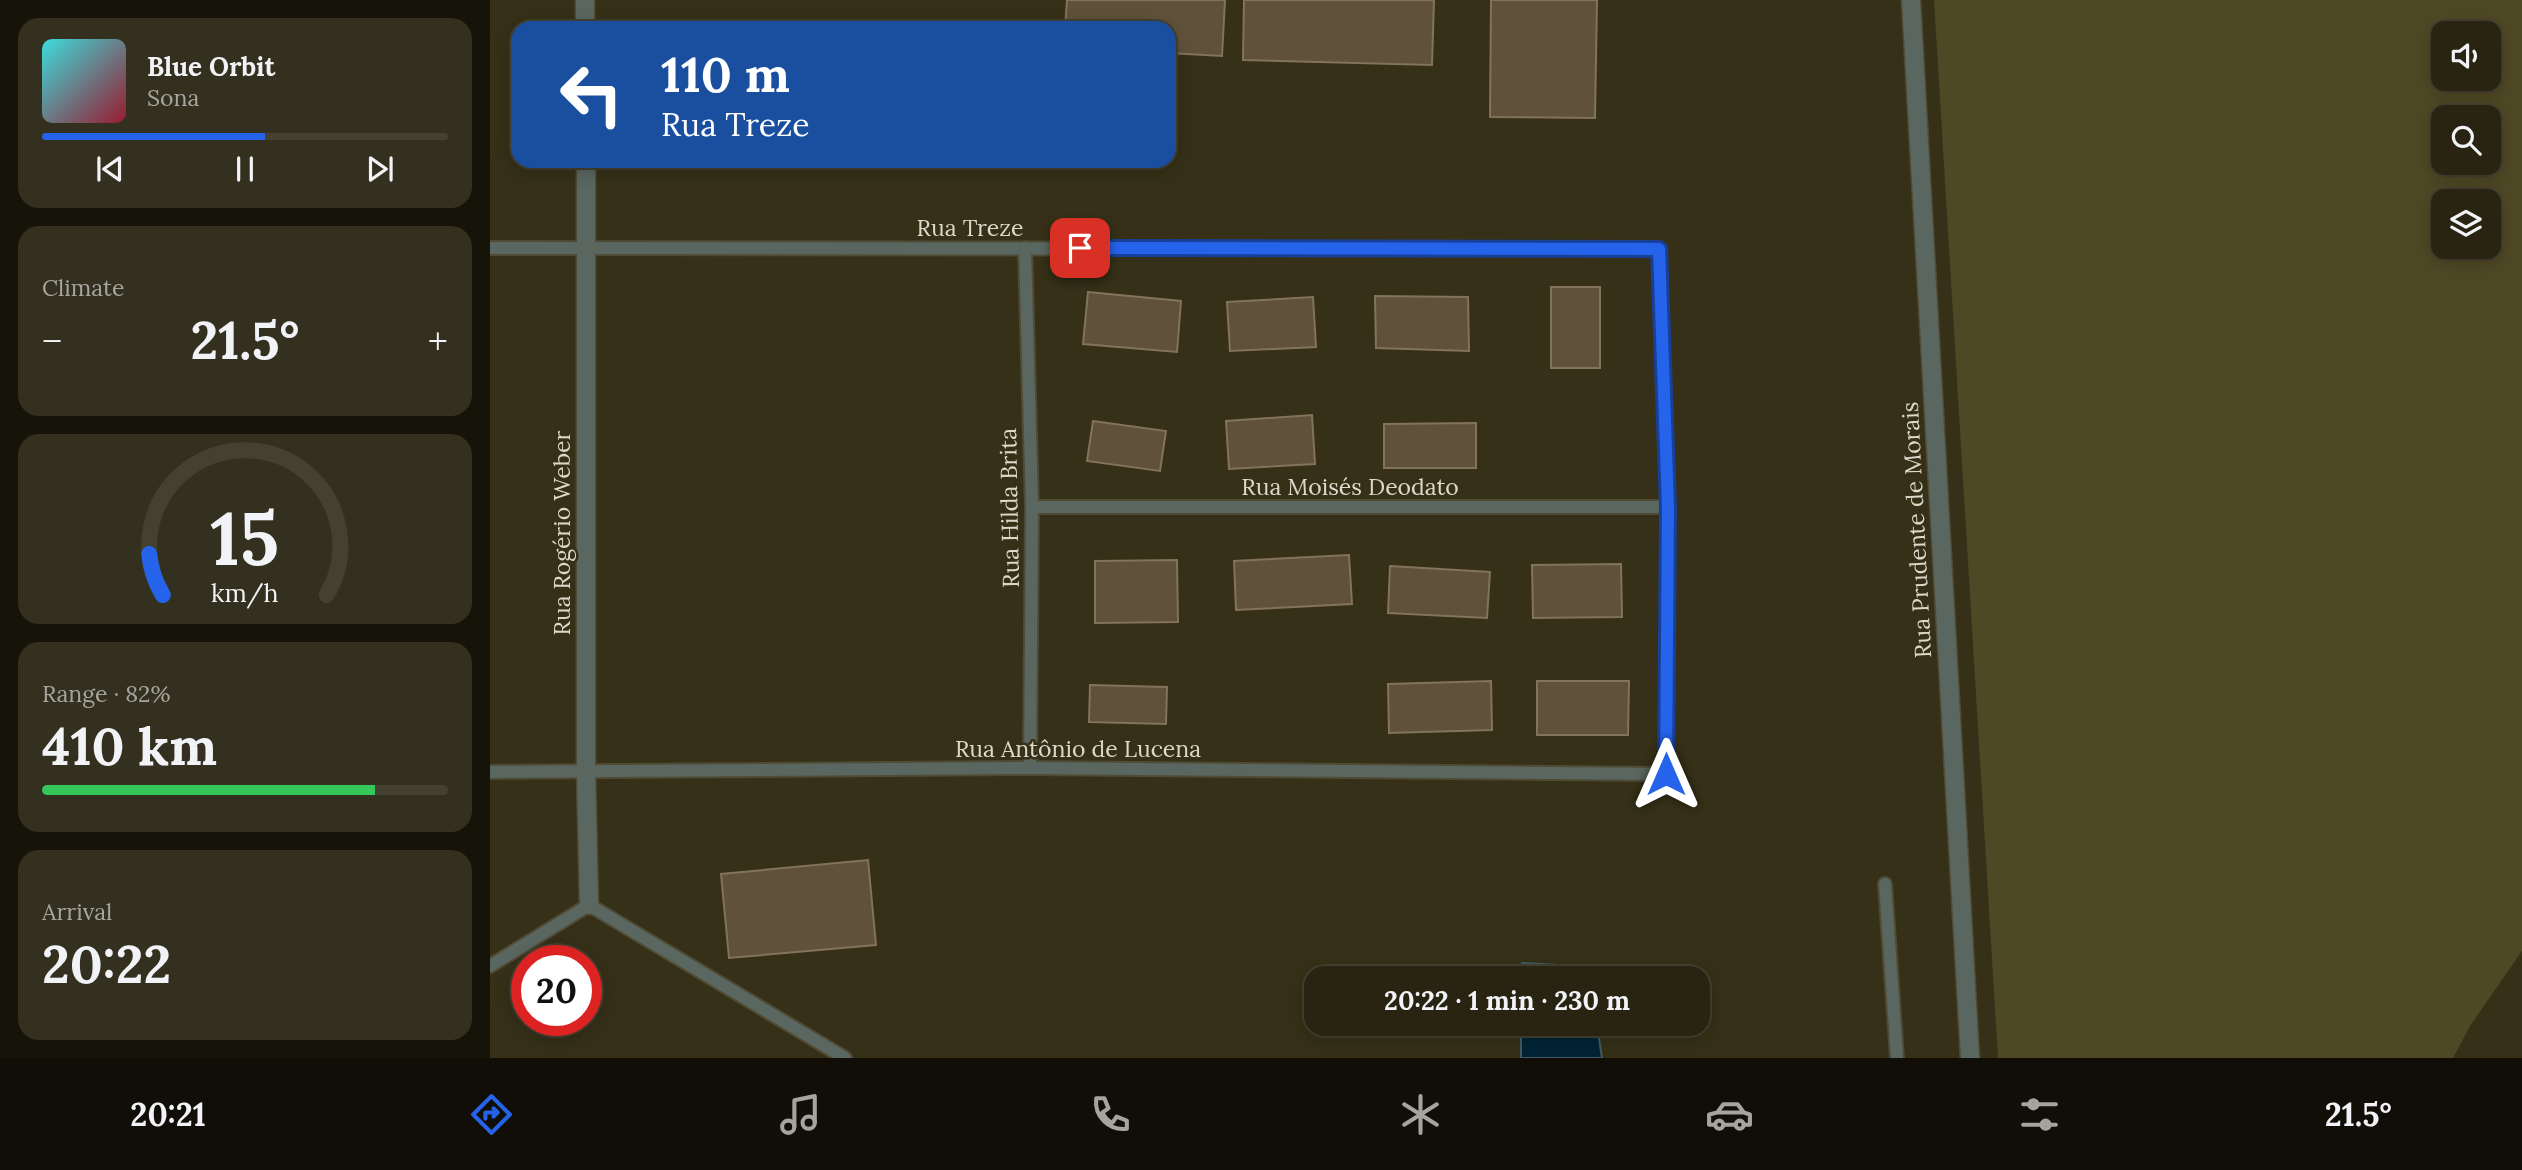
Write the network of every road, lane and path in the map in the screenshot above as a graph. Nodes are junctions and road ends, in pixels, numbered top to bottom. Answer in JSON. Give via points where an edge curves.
{"nodes":[{"id":1,"x":585,"y":0,"type":"edge"},
{"id":2,"x":1911,"y":0,"type":"edge"},
{"id":3,"x":586,"y":21,"type":"edge"},
{"id":4,"x":586,"y":168,"type":"edge"},
{"id":5,"x":490,"y":248,"type":"edge"},
{"id":6,"x":586,"y":248,"type":"junction"},
{"id":7,"x":1025,"y":248,"type":"junction"},
{"id":8,"x":1032,"y":507,"type":"junction"},
{"id":9,"x":1668,"y":508,"type":"junction"},
{"id":10,"x":1030,"y":768,"type":"junction"},
{"id":11,"x":490,"y":772,"type":"edge"},
{"id":12,"x":586,"y":772,"type":"junction"},
{"id":13,"x":1885,"y":884,"type":"dead end"},
{"id":14,"x":589,"y":905,"type":"junction"},
{"id":15,"x":490,"y":966,"type":"edge"},
{"id":16,"x":845,"y":1058,"type":"edge"},
{"id":17,"x":1896,"y":1058,"type":"edge"},
{"id":18,"x":1970,"y":1058,"type":"edge"}],
"edges":[{"from":1,"to":3,"type":"street"},
{"from":2,"to":18,"type":"street","name":"Rua Prudente de Morais"},
{"from":4,"to":6,"type":"street","name":"Rua Rogério Weber"},
{"from":5,"to":6,"type":"lane","name":"Rua Treze"},
{"from":6,"to":7,"type":"lane","name":"Rua Treze"},
{"from":6,"to":12,"type":"street","name":"Rua Rogério Weber"},
{"from":7,"to":8,"type":"lane","name":"Rua Hilda Brita"},
{"from":7,"to":9,"type":"lane","name":"Rua Treze","via":[[1659,249]]},
{"from":8,"to":9,"type":"lane","name":"Rua Moisés Deodato"},
{"from":8,"to":10,"type":"lane","name":"Rua Hilda Brita"},
{"from":9,"to":10,"type":"lane","name":"Rua Antônio de Lucena","via":[[1666,774]]},
{"from":10,"to":12,"type":"lane","name":"Rua Antônio de Lucena"},
{"from":11,"to":12,"type":"lane","name":"Rua Antônio de Lucena"},
{"from":12,"to":14,"type":"street","name":"Rua Rogério Weber"},
{"from":13,"to":17,"type":"lane"},
{"from":14,"to":15,"type":"lane"},
{"from":14,"to":16,"type":"lane"}]}
